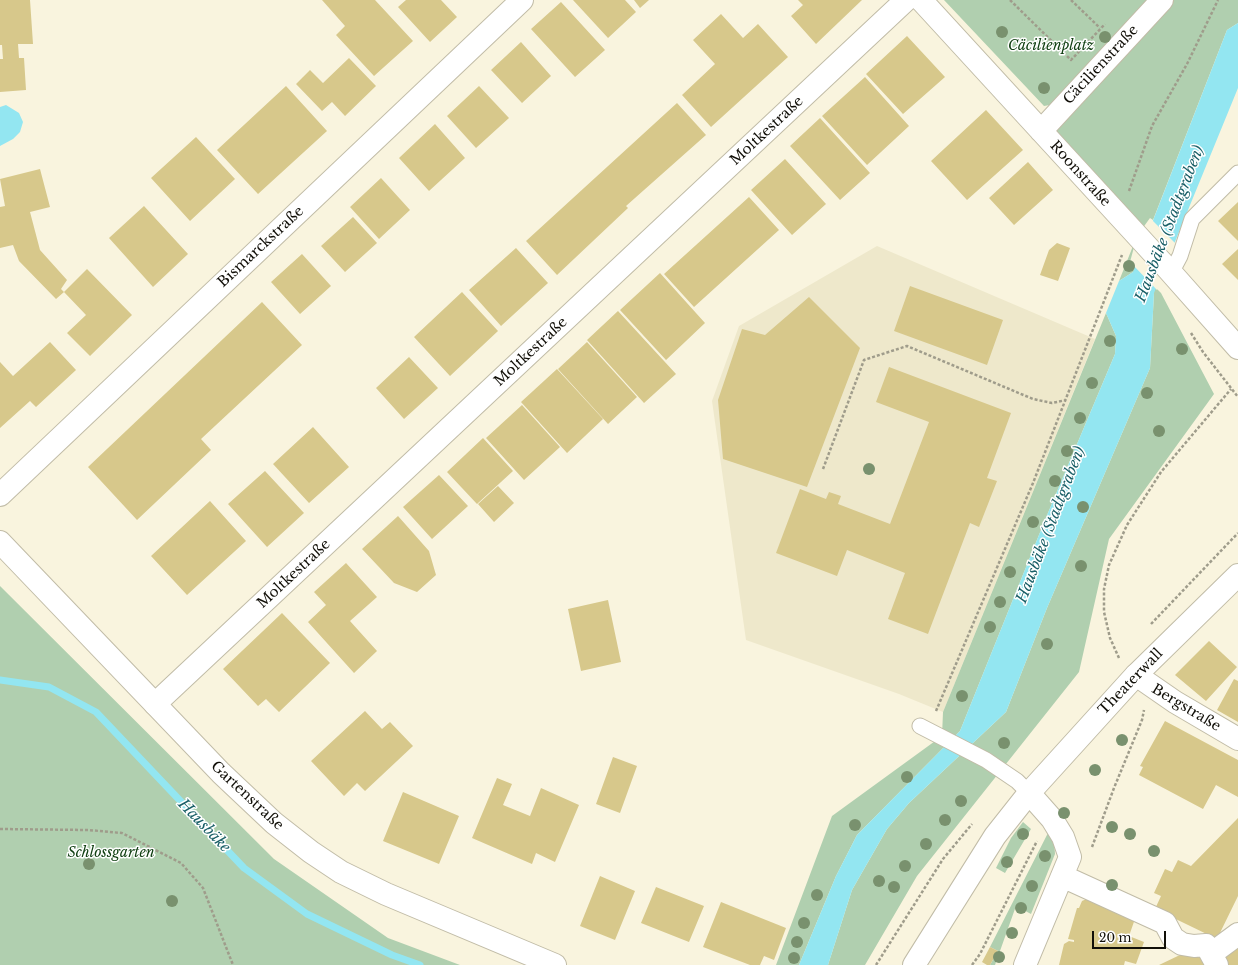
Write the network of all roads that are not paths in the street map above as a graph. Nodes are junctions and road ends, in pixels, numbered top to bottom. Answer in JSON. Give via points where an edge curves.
{"nodes":[{"id":1,"x":522,"y":0,"type":"edge"},
{"id":2,"x":906,"y":0,"type":"edge"},
{"id":3,"x":921,"y":0,"type":"edge"},
{"id":4,"x":1162,"y":0,"type":"edge"},
{"id":5,"x":1041,"y":131,"type":"junction"},
{"id":6,"x":1238,"y":173,"type":"edge"},
{"id":7,"x":1169,"y":270,"type":"junction"},
{"id":8,"x":1238,"y":348,"type":"edge"},
{"id":9,"x":0,"y":495,"type":"edge"},
{"id":10,"x":0,"y":542,"type":"edge"},
{"id":11,"x":1238,"y":575,"type":"edge"},
{"id":12,"x":1142,"y":680,"type":"junction"},
{"id":13,"x":155,"y":704,"type":"junction"},
{"id":14,"x":924,"y":728,"type":"road end"},
{"id":15,"x":1238,"y":739,"type":"edge"},
{"id":16,"x":1028,"y":793,"type":"junction"},
{"id":17,"x":1071,"y":879,"type":"junction"},
{"id":18,"x":1238,"y":934,"type":"edge"},
{"id":19,"x":1214,"y":959,"type":"edge"},
{"id":20,"x":555,"y":965,"type":"edge"},
{"id":21,"x":914,"y":965,"type":"edge"},
{"id":22,"x":1025,"y":965,"type":"edge"}],
"edges":[{"from":1,"to":9,"type":"street","name":"Bismarckstraße"},
{"from":2,"to":13,"type":"street","name":"Moltkestraße"},
{"from":3,"to":5,"type":"street","name":"Roonstraße"},
{"from":4,"to":5,"type":"street","name":"Cäcilienstraße"},
{"from":5,"to":7,"type":"street","name":"Roonstraße"},
{"from":6,"to":7,"type":"lane","via":[[1192,219],[1180,256]]},
{"from":7,"to":8,"type":"street","name":"Roonstraße"},
{"from":10,"to":13,"type":"street","name":"Gartenstraße"},
{"from":11,"to":12,"type":"street","name":"Theaterwall"},
{"from":12,"to":15,"type":"street","name":"Bergstraße"},
{"from":12,"to":16,"type":"street","name":"Theaterwall"},
{"from":13,"to":20,"type":"street","name":"Gartenstraße","via":[[221,773],[274,823],[311,852],[342,872],[386,894]]},
{"from":14,"to":16,"type":"lane","via":[[986,760],[1016,781]]},
{"from":16,"to":17,"type":"street","via":[[1052,819],[1063,837],[1070,857]]},
{"from":16,"to":21,"type":"street","name":"Theaterwall","via":[[991,842]]},
{"from":17,"to":19,"type":"street","via":[[1165,922],[1173,938],[1182,944],[1206,945]]},
{"from":17,"to":22,"type":"street"},
{"from":18,"to":19,"type":"street"}]}
